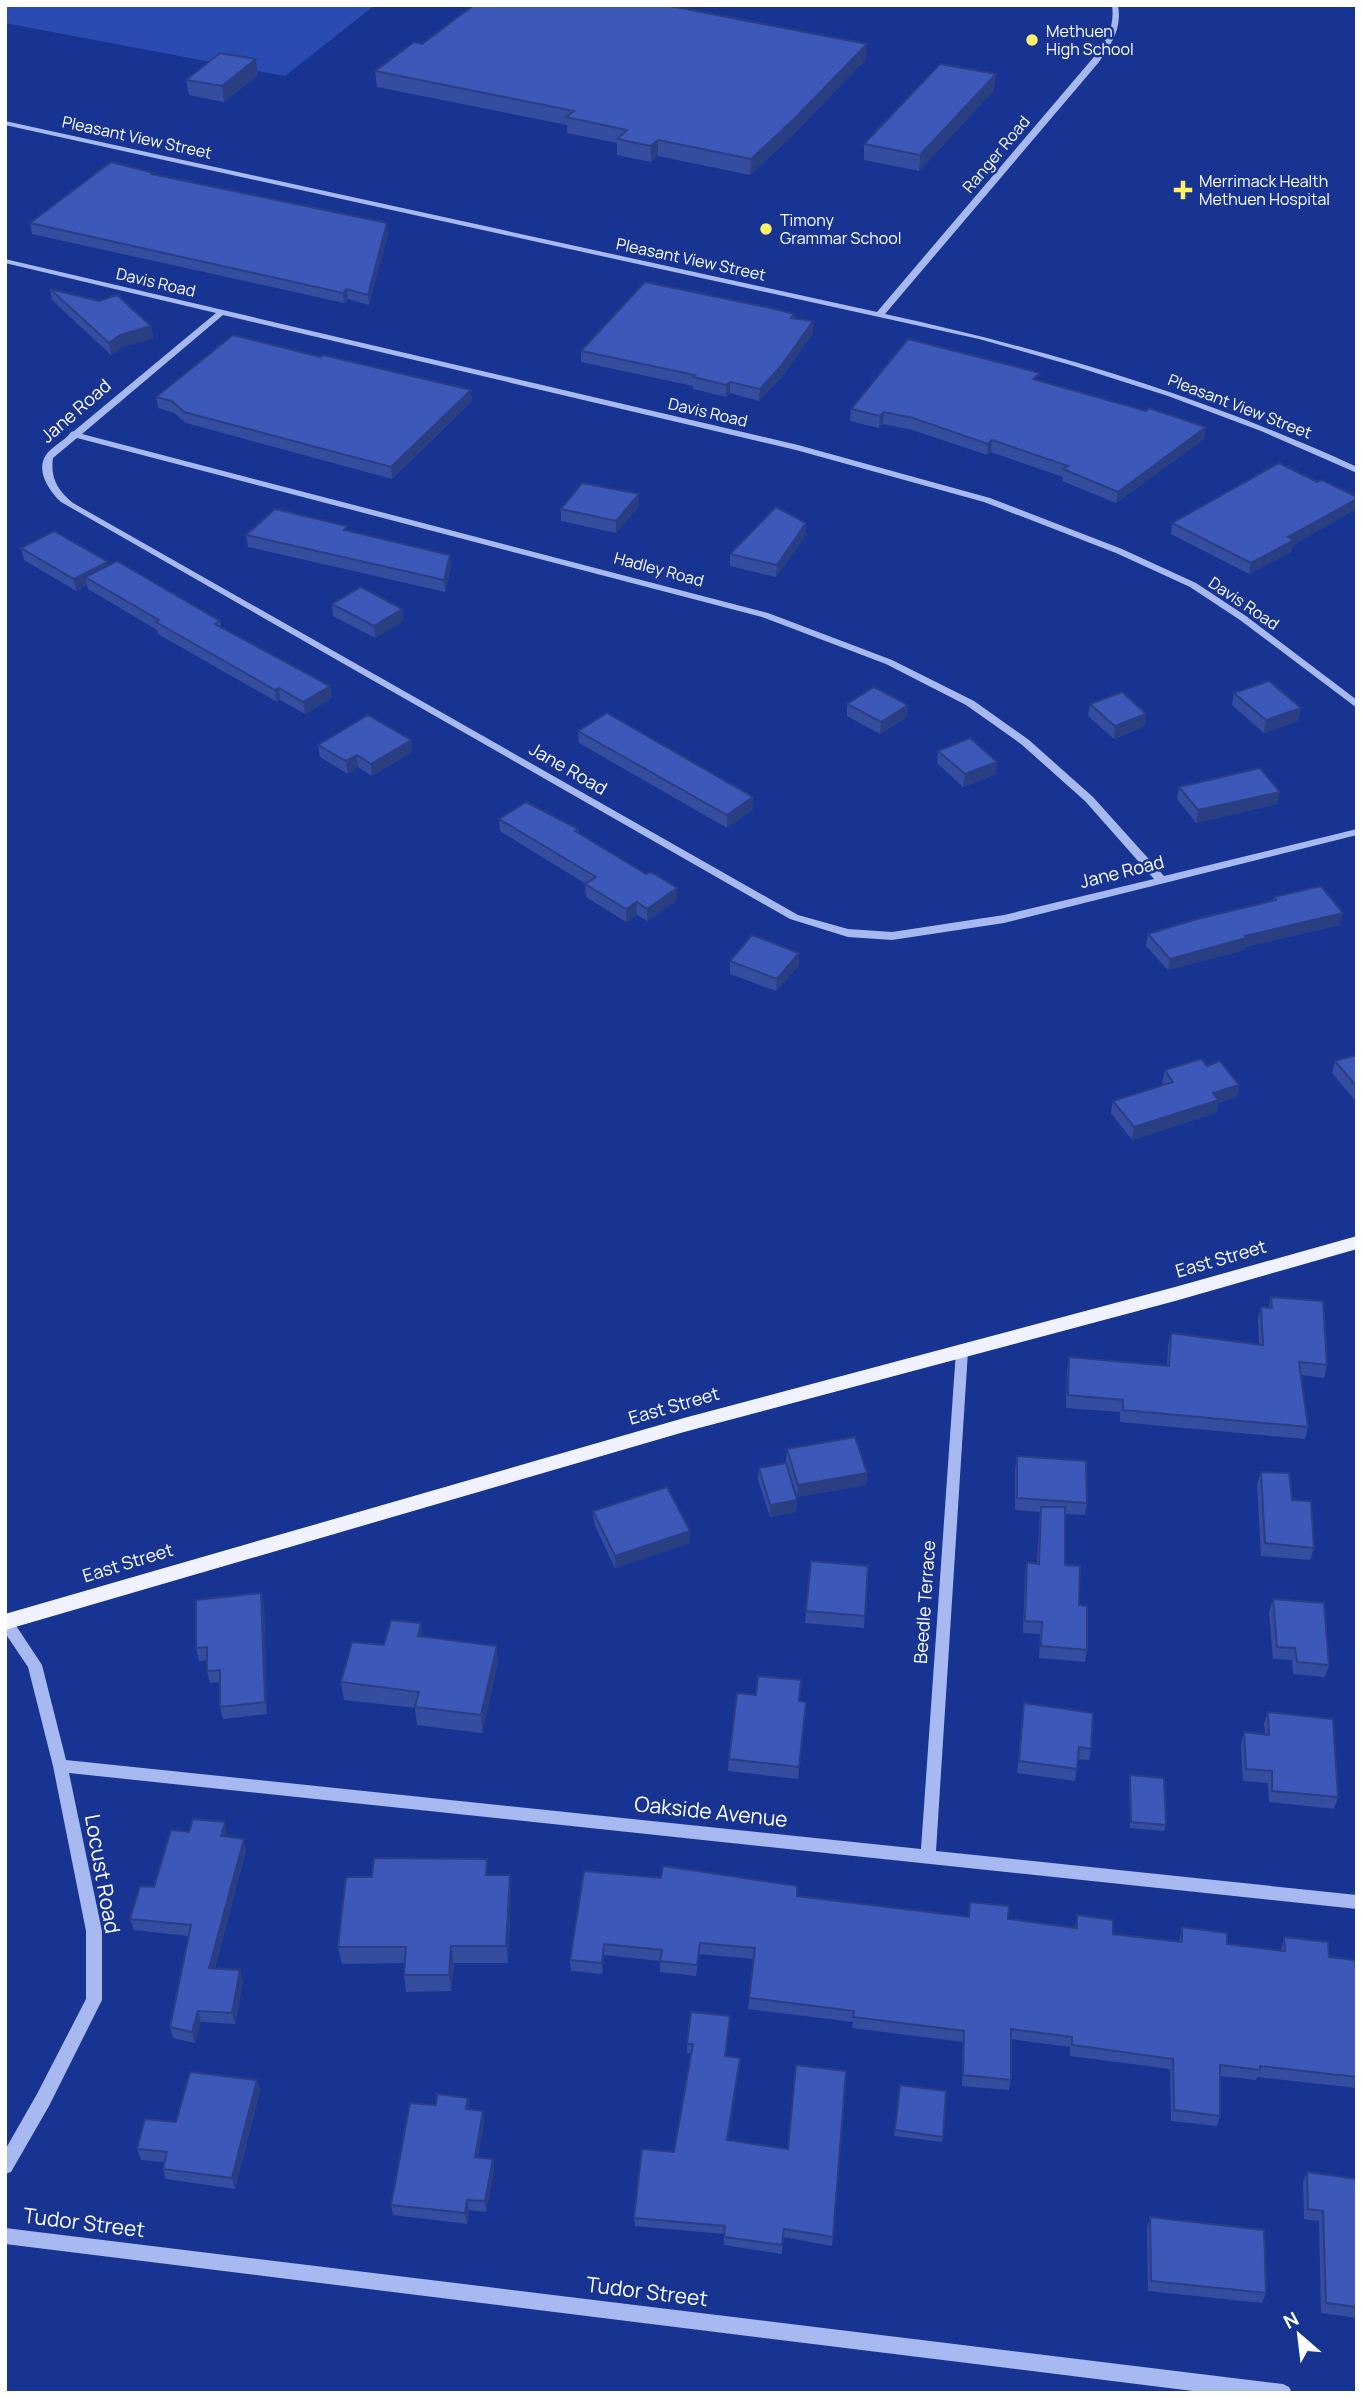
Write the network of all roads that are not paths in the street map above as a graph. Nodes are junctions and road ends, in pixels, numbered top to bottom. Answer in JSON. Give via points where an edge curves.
{"nodes":[{"id":1,"x":1115,"y":5,"type":"edge"},
{"id":2,"x":5,"y":123,"type":"edge"},
{"id":3,"x":5,"y":261,"type":"edge"},
{"id":4,"x":222,"y":312,"type":"junction"},
{"id":5,"x":880,"y":314,"type":"junction"},
{"id":6,"x":74,"y":434,"type":"junction"},
{"id":7,"x":1357,"y":470,"type":"edge"},
{"id":8,"x":1357,"y":705,"type":"edge"},
{"id":9,"x":1357,"y":832,"type":"edge"},
{"id":10,"x":1161,"y":880,"type":"junction"},
{"id":11,"x":1357,"y":1242,"type":"edge"},
{"id":12,"x":962,"y":1351,"type":"junction"},
{"id":13,"x":6,"y":1622,"type":"edge"},
{"id":14,"x":60,"y":1766,"type":"junction"},
{"id":15,"x":928,"y":1856,"type":"junction"},
{"id":16,"x":1357,"y":1902,"type":"edge"},
{"id":17,"x":5,"y":2166,"type":"edge"},
{"id":18,"x":5,"y":2236,"type":"edge"},
{"id":19,"x":1283,"y":2393,"type":"edge"}],
"edges":[{"from":1,"to":5,"type":"street","name":"Ranger Road","via":[[1118,22],[1096,60]]},
{"from":2,"to":5,"type":"street","name":"Pleasant View Street"},
{"from":3,"to":4,"type":"street","name":"Davis Road"},
{"from":4,"to":6,"type":"street","name":"Jane Road"},
{"from":4,"to":8,"type":"street","name":"Davis Road","via":[[811,451],[987,499],[1193,585]]},
{"from":5,"to":7,"type":"street","name":"Pleasant View Street","via":[[1028,350],[1205,404]]},
{"from":6,"to":10,"type":"street","name":"Hadley Road","via":[[741,608],[889,662],[970,704],[1025,742],[1089,799]]},
{"from":6,"to":10,"type":"street","name":"Jane Road","via":[[49,457],[46,470],[55,494],[70,505],[794,918],[848,933],[892,936],[1004,919]]},
{"from":9,"to":10,"type":"street","name":"Jane Road"},
{"from":11,"to":12,"type":"main road","name":"East Street"},
{"from":12,"to":13,"type":"main road","name":"East Street","via":[[658,1432]]},
{"from":12,"to":15,"type":"street","name":"Beedle Terrace"},
{"from":13,"to":14,"type":"street","name":"Locust Road","via":[[35,1665]]},
{"from":14,"to":15,"type":"street","name":"Oakside Avenue"},
{"from":14,"to":17,"type":"street","name":"Locust Road","via":[[94,1931],[93,2000]]},
{"from":15,"to":16,"type":"street","name":"Oakside Avenue"},
{"from":18,"to":19,"type":"street","name":"Tudor Street"}]}
